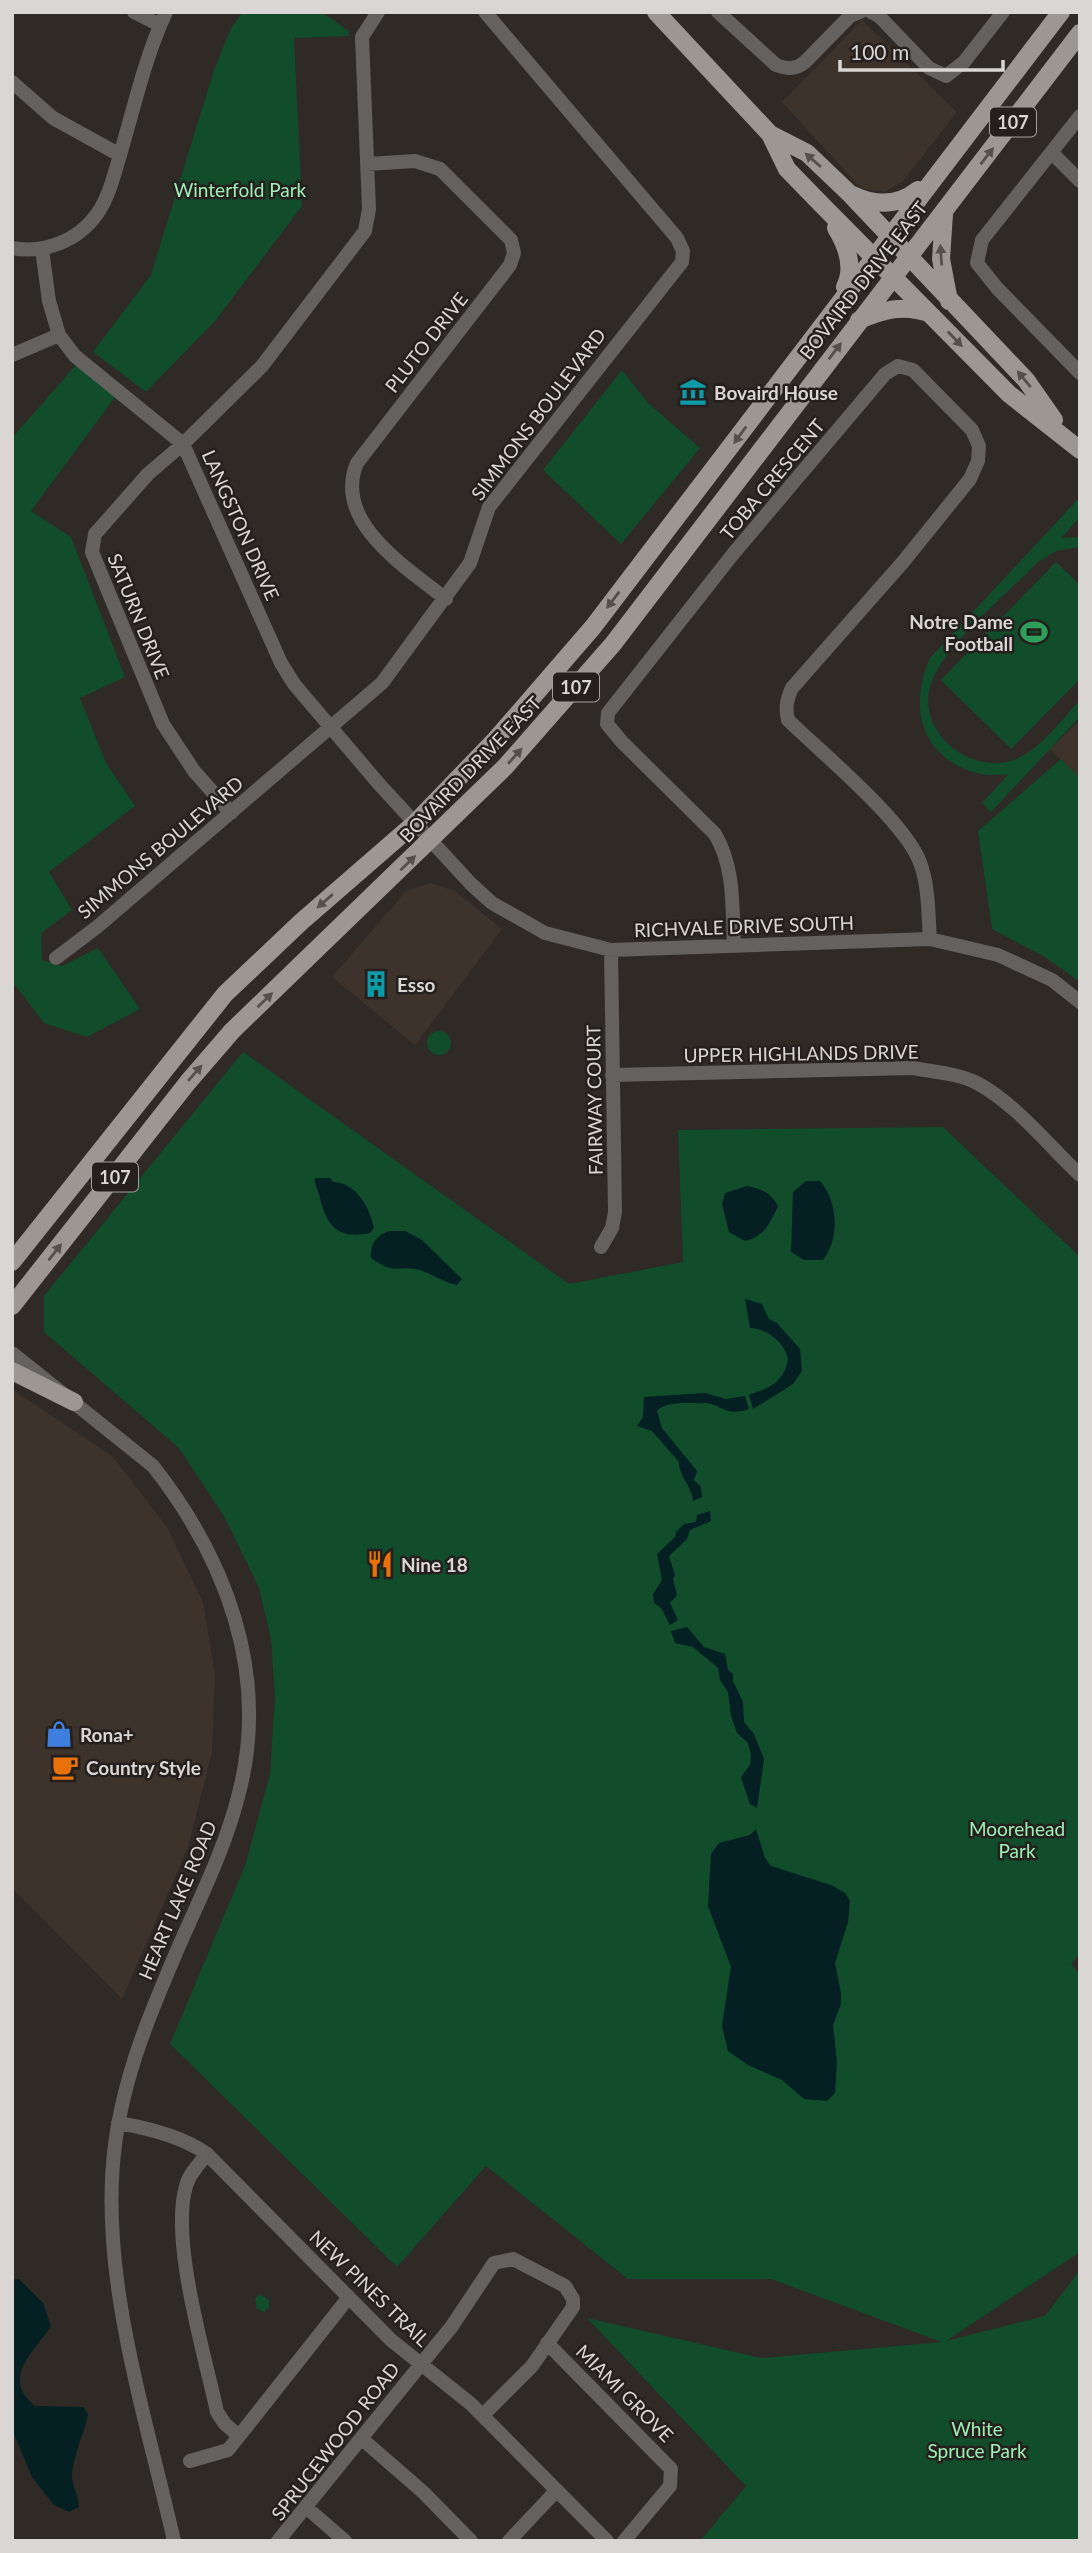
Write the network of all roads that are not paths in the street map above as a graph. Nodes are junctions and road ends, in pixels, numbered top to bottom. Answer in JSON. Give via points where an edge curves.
{"nodes":[{"id":1,"x":134,"y":12,"type":"edge"},
{"id":2,"x":378,"y":12,"type":"edge"},
{"id":3,"x":485,"y":12,"type":"edge"},
{"id":4,"x":656,"y":12,"type":"edge"},
{"id":5,"x":718,"y":12,"type":"edge"},
{"id":6,"x":860,"y":12,"type":"edge"},
{"id":7,"x":871,"y":12,"type":"edge"},
{"id":8,"x":1003,"y":12,"type":"edge"},
{"id":9,"x":1061,"y":12,"type":"edge"},
{"id":10,"x":163,"y":19,"type":"edge"},
{"id":11,"x":1080,"y":33,"type":"edge"},
{"id":12,"x":12,"y":82,"type":"edge"},
{"id":13,"x":1080,"y":116,"type":"edge"},
{"id":14,"x":770,"y":134,"type":"junction"},
{"id":15,"x":1052,"y":153,"type":"junction"},
{"id":16,"x":120,"y":155,"type":"junction"},
{"id":17,"x":367,"y":164,"type":"junction"},
{"id":18,"x":932,"y":179,"type":"junction"},
{"id":19,"x":1080,"y":181,"type":"edge"},
{"id":20,"x":850,"y":194,"type":"junction"},
{"id":21,"x":821,"y":205,"type":"junction"},
{"id":22,"x":945,"y":210,"type":"junction"},
{"id":23,"x":888,"y":236,"type":"junction"},
{"id":24,"x":12,"y":248,"type":"edge"},
{"id":25,"x":42,"y":249,"type":"junction"},
{"id":26,"x":873,"y":256,"type":"junction"},
{"id":27,"x":908,"y":256,"type":"junction"},
{"id":28,"x":893,"y":276,"type":"junction"},
{"id":29,"x":839,"y":300,"type":"junction"},
{"id":30,"x":949,"y":300,"type":"junction"},
{"id":31,"x":929,"y":313,"type":"junction"},
{"id":32,"x":858,"y":321,"type":"junction"},
{"id":33,"x":59,"y":335,"type":"junction"},
{"id":34,"x":12,"y":355,"type":"edge"},
{"id":35,"x":1080,"y":373,"type":"edge"},
{"id":36,"x":1064,"y":435,"type":"junction"},
{"id":37,"x":183,"y":444,"type":"junction"},
{"id":38,"x":1080,"y":450,"type":"edge"},
{"id":39,"x":446,"y":599,"type":"junction"},
{"id":40,"x":330,"y":726,"type":"junction"},
{"id":41,"x":231,"y":813,"type":"junction"},
{"id":42,"x":415,"y":823,"type":"junction"},
{"id":43,"x":431,"y":841,"type":"junction"},
{"id":44,"x":930,"y":939,"type":"junction"},
{"id":45,"x":734,"y":945,"type":"junction"},
{"id":46,"x":611,"y":950,"type":"junction"},
{"id":47,"x":56,"y":958,"type":"dead end"},
{"id":48,"x":1080,"y":1002,"type":"edge"},
{"id":49,"x":612,"y":1075,"type":"junction"},
{"id":50,"x":1080,"y":1175,"type":"edge"},
{"id":51,"x":601,"y":1247,"type":"dead end"},
{"id":52,"x":19,"y":1250,"type":"edge"},
{"id":53,"x":12,"y":1262,"type":"edge"},
{"id":54,"x":12,"y":1306,"type":"edge"},
{"id":55,"x":12,"y":1353,"type":"edge"},
{"id":56,"x":12,"y":1371,"type":"edge"},
{"id":57,"x":74,"y":1402,"type":"junction"},
{"id":58,"x":118,"y":2123,"type":"junction"},
{"id":59,"x":206,"y":2154,"type":"junction"},
{"id":60,"x":349,"y":2297,"type":"junction"},
{"id":61,"x":547,"y":2343,"type":"junction"},
{"id":62,"x":421,"y":2365,"type":"junction"},
{"id":63,"x":483,"y":2416,"type":"junction"},
{"id":64,"x":239,"y":2436,"type":"junction"},
{"id":65,"x":362,"y":2439,"type":"junction"},
{"id":66,"x":190,"y":2461,"type":"dead end"},
{"id":67,"x":557,"y":2490,"type":"junction"},
{"id":68,"x":307,"y":2508,"type":"junction"},
{"id":69,"x":174,"y":2541,"type":"edge"},
{"id":70,"x":278,"y":2541,"type":"edge"},
{"id":71,"x":345,"y":2541,"type":"edge"},
{"id":72,"x":471,"y":2541,"type":"edge"},
{"id":73,"x":509,"y":2541,"type":"edge"},
{"id":74,"x":607,"y":2541,"type":"edge"},
{"id":75,"x":624,"y":2541,"type":"edge"}],
"edges":[{"from":1,"to":10,"type":"street"},
{"from":2,"to":17,"type":"street","via":[[362,37]]},
{"from":3,"to":39,"type":"street","name":"SIMMONS BOULEVARD","via":[[651,206],[683,251],[682,262],[489,507],[470,563]]},
{"from":4,"to":14,"type":"main road"},
{"from":5,"to":6,"type":"street","via":[[785,69],[799,67],[850,16]]},
{"from":7,"to":8,"type":"street","via":[[929,68],[946,76],[964,62]]},
{"from":9,"to":18,"type":"main road","name":"BOVAIRD DRIVE EAST","number":"107"},
{"from":10,"to":16,"type":"street"},
{"from":22,"to":11,"type":"main road","name":"BOVAIRD DRIVE EAST","number":"107","one_way":true},
{"from":12,"to":16,"type":"street","via":[[53,118]]},
{"from":13,"to":15,"type":"street"},
{"from":20,"to":14,"type":"main road","one_way":true,"via":[[807,153]]},
{"from":14,"to":21,"type":"main road","via":[[787,169]]},
{"from":15,"to":19,"type":"street"},
{"from":15,"to":35,"type":"street","via":[[982,240],[977,263]]},
{"from":16,"to":25,"type":"street","via":[[105,202],[92,221],[66,240]]},
{"from":17,"to":37,"type":"street","via":[[367,220],[352,252],[262,366]]},
{"from":17,"to":39,"type":"street","name":"PLUTO DRIVE","via":[[415,160],[440,169],[511,240],[514,253],[510,265],[357,463],[351,477],[353,495],[370,536]]},
{"from":18,"to":20,"type":"main road","via":[[906,200],[891,203],[876,204]]},
{"from":18,"to":23,"type":"main road","name":"BOVAIRD DRIVE EAST","number":"107"},
{"from":20,"to":23,"type":"main road"},
{"from":21,"to":26,"type":"main road"},
{"from":21,"to":29,"type":"main road","via":[[845,242],[849,258],[849,279]]},
{"from":22,"to":27,"type":"main road","name":"BOVAIRD DRIVE EAST","number":"107"},
{"from":30,"to":22,"type":"main road","one_way":true,"via":[[941,259]]},
{"from":23,"to":26,"type":"main road","name":"BOVAIRD DRIVE EAST","number":"107"},
{"from":23,"to":27,"type":"main road"},
{"from":24,"to":25,"type":"street"},
{"from":25,"to":33,"type":"street","name":"LANGSTON DRIVE"},
{"from":26,"to":28,"type":"main road"},
{"from":26,"to":29,"type":"main road","name":"BOVAIRD DRIVE EAST","number":"107"},
{"from":27,"to":28,"type":"main road","name":"BOVAIRD DRIVE EAST","number":"107"},
{"from":27,"to":30,"type":"main road"},
{"from":28,"to":31,"type":"main road"},
{"from":28,"to":32,"type":"main road","name":"BOVAIRD DRIVE EAST","number":"107"},
{"from":29,"to":42,"type":"main road","name":"BOVAIRD DRIVE EAST","number":"107","one_way":true,"via":[[593,627]]},
{"from":36,"to":30,"type":"main road","one_way":true,"via":[[1026,380]]},
{"from":31,"to":32,"type":"main road","via":[[899,307]]},
{"from":31,"to":36,"type":"main road","one_way":true,"via":[[1009,394]]},
{"from":43,"to":32,"type":"main road","name":"BOVAIRD DRIVE EAST","number":"107","one_way":true,"via":[[505,767],[613,644]]},
{"from":33,"to":34,"type":"street"},
{"from":33,"to":37,"type":"street","name":"LANGSTON DRIVE","via":[[75,356]]},
{"from":36,"to":38,"type":"main road"},
{"from":37,"to":40,"type":"street","name":"LANGSTON DRIVE","via":[[281,663]]},
{"from":37,"to":41,"type":"street","name":"SATURN DRIVE","via":[[148,474],[95,534],[92,552],[163,724],[194,771]]},
{"from":39,"to":40,"type":"street","name":"SIMMONS BOULEVARD","via":[[382,683]]},
{"from":40,"to":41,"type":"street","name":"SIMMONS BOULEVARD"},
{"from":40,"to":42,"type":"street","name":"LANGSTON DRIVE"},
{"from":41,"to":47,"type":"street","name":"SIMMONS BOULEVARD"},
{"from":42,"to":43,"type":"street","name":"RICHVALE DRIVE SOUTH"},
{"from":42,"to":52,"type":"main road","name":"BOVAIRD DRIVE EAST","number":"107","one_way":true,"via":[[225,994]]},
{"from":43,"to":46,"type":"street","name":"RICHVALE DRIVE SOUTH","via":[[492,903],[523,922],[570,942]]},
{"from":54,"to":43,"type":"main road","name":"BOVAIRD DRIVE EAST","number":"107","one_way":true,"via":[[232,1031]]},
{"from":44,"to":45,"type":"street","name":"RICHVALE DRIVE SOUTH"},
{"from":44,"to":45,"type":"street","name":"TOBA CRESCENT","via":[[926,882],[905,834],[788,720],[786,711],[792,688],[903,562],[970,479],[978,461],[979,446],[972,430],[913,370],[898,366],[885,374],[733,554],[608,713],[607,724],[622,742],[715,834],[725,850]]},
{"from":44,"to":48,"type":"street","name":"RICHVALE DRIVE SOUTH","via":[[998,955],[1052,980]]},
{"from":45,"to":46,"type":"street","name":"RICHVALE DRIVE SOUTH"},
{"from":46,"to":49,"type":"street","name":"FAIRWAY COURT"},
{"from":49,"to":50,"type":"street","name":"UPPER HIGHLANDS DRIVE","via":[[913,1068],[957,1075],[1006,1104]]},
{"from":49,"to":51,"type":"street","name":"FAIRWAY COURT","via":[[615,1212]]},
{"from":52,"to":53,"type":"main road","name":"BOVAIRD DRIVE EAST","number":"107"},
{"from":55,"to":57,"type":"street","name":"HEART LAKE ROAD"},
{"from":56,"to":57,"type":"main road"},
{"from":57,"to":58,"type":"street","name":"HEART LAKE ROAD","via":[[153,1466],[188,1513],[233,1606],[248,1689],[248,1750],[239,1794],[135,2050]]},
{"from":58,"to":59,"type":"street","name":"NEW PINES TRAIL","via":[[185,2141]]},
{"from":58,"to":69,"type":"street","name":"HEART LAKE ROAD","via":[[111,2213],[116,2275]]},
{"from":59,"to":60,"type":"street","name":"NEW PINES TRAIL"},
{"from":59,"to":64,"type":"street","via":[[185,2187],[186,2259],[217,2412]]},
{"from":60,"to":62,"type":"street","name":"NEW PINES TRAIL"},
{"from":60,"to":64,"type":"street"},
{"from":61,"to":62,"type":"street","name":"SPRUCEWOOD ROAD","via":[[573,2307],[570,2292],[513,2259],[499,2259]]},
{"from":61,"to":63,"type":"street"},
{"from":61,"to":75,"type":"street","name":"MIAMI GROVE","via":[[671,2469],[670,2486]]},
{"from":62,"to":63,"type":"street","name":"NEW PINES TRAIL"},
{"from":62,"to":65,"type":"street","name":"SPRUCEWOOD ROAD"},
{"from":63,"to":67,"type":"street","name":"NEW PINES TRAIL"},
{"from":64,"to":66,"type":"street","via":[[222,2454]]},
{"from":65,"to":68,"type":"street","name":"SPRUCEWOOD ROAD"},
{"from":65,"to":72,"type":"street"},
{"from":67,"to":73,"type":"street"},
{"from":67,"to":74,"type":"street","name":"NEW PINES TRAIL"},
{"from":68,"to":70,"type":"street","name":"SPRUCEWOOD ROAD"},
{"from":68,"to":71,"type":"street"}]}
